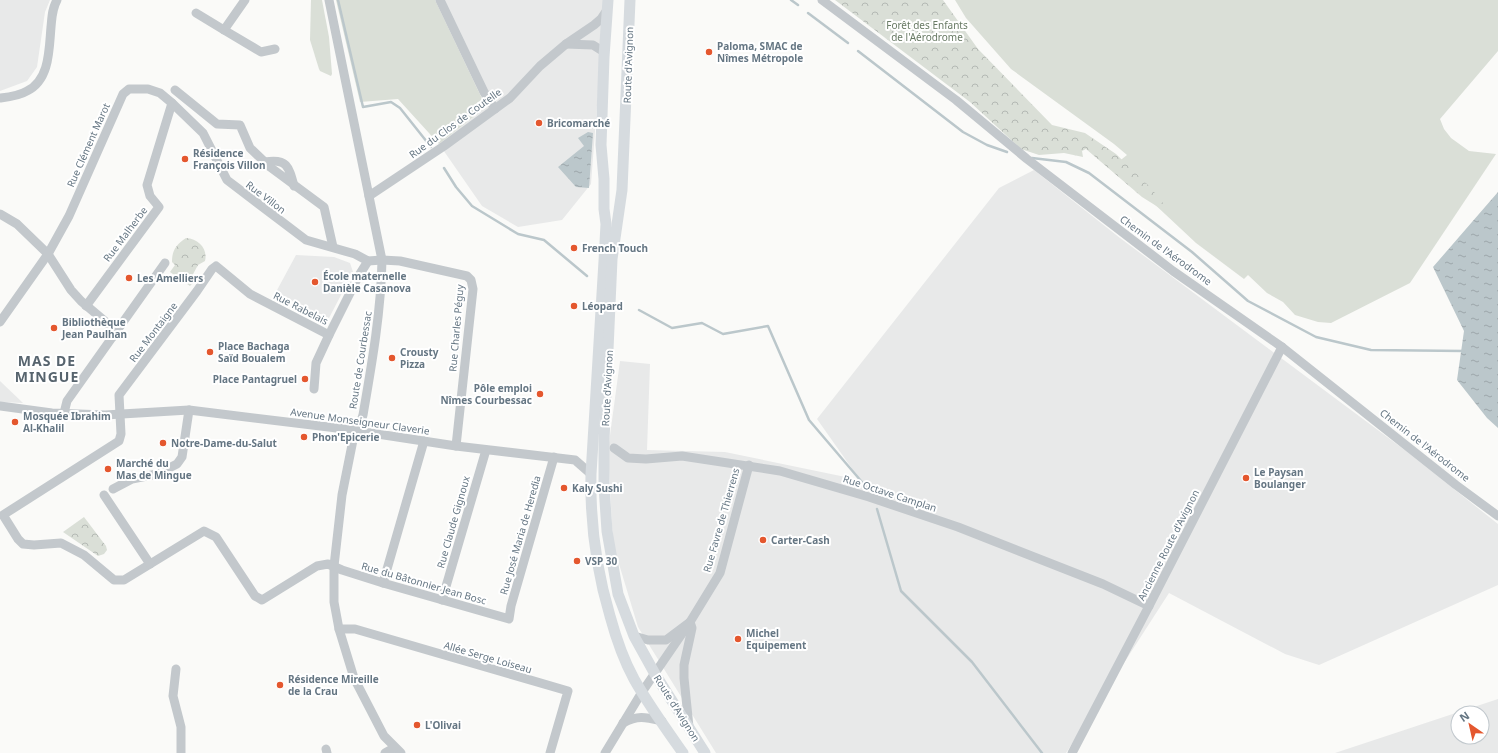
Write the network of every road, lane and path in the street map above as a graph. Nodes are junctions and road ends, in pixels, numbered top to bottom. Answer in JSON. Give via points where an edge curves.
{"nodes":[{"id":1,"x":57,"y":0,"type":"edge"},
{"id":2,"x":245,"y":0,"type":"edge"},
{"id":3,"x":329,"y":0,"type":"edge"},
{"id":4,"x":440,"y":0,"type":"edge"},
{"id":5,"x":630,"y":0,"type":"edge"},
{"id":6,"x":822,"y":0,"type":"edge"},
{"id":7,"x":608,"y":5,"type":"edge"},
{"id":8,"x":196,"y":13,"type":"dead end"},
{"id":9,"x":224,"y":30,"type":"junction"},
{"id":10,"x":566,"y":44,"type":"junction"},
{"id":11,"x":275,"y":49,"type":"dead end"},
{"id":12,"x":604,"y":52,"type":"junction"},
{"id":13,"x":175,"y":90,"type":"dead end"},
{"id":14,"x":0,"y":98,"type":"edge"},
{"id":15,"x":172,"y":102,"type":"junction"},
{"id":16,"x":495,"y":109,"type":"junction"},
{"id":17,"x":369,"y":196,"type":"junction"},
{"id":18,"x":0,"y":214,"type":"edge"},
{"id":19,"x":333,"y":247,"type":"junction"},
{"id":20,"x":48,"y":254,"type":"junction"},
{"id":21,"x":382,"y":260,"type":"junction"},
{"id":22,"x":368,"y":261,"type":"junction"},
{"id":23,"x":165,"y":263,"type":"dead end"},
{"id":24,"x":216,"y":266,"type":"joint"},
{"id":25,"x":86,"y":306,"type":"junction"},
{"id":26,"x":0,"y":322,"type":"edge"},
{"id":27,"x":329,"y":335,"type":"junction"},
{"id":28,"x":114,"y":336,"type":"junction"},
{"id":29,"x":1282,"y":346,"type":"junction"},
{"id":30,"x":314,"y":389,"type":"dead end"},
{"id":31,"x":0,"y":406,"type":"edge"},
{"id":32,"x":189,"y":410,"type":"junction"},
{"id":33,"x":64,"y":413,"type":"junction"},
{"id":34,"x":120,"y":415,"type":"junction"},
{"id":35,"x":355,"y":430,"type":"junction"},
{"id":36,"x":424,"y":441,"type":"junction"},
{"id":37,"x":456,"y":446,"type":"junction"},
{"id":38,"x":614,"y":448,"type":"dead end"},
{"id":39,"x":486,"y":450,"type":"junction"},
{"id":40,"x":554,"y":458,"type":"junction"},
{"id":41,"x":749,"y":465,"type":"junction"},
{"id":42,"x":591,"y":474,"type":"junction"},
{"id":43,"x":113,"y":490,"type":"dead end"},
{"id":44,"x":104,"y":495,"type":"dead end"},
{"id":45,"x":1,"y":516,"type":"edge"},
{"id":46,"x":1498,"y":516,"type":"edge"},
{"id":47,"x":150,"y":564,"type":"junction"},
{"id":48,"x":334,"y":566,"type":"junction"},
{"id":49,"x":383,"y":583,"type":"junction"},
{"id":50,"x":442,"y":600,"type":"junction"},
{"id":51,"x":1149,"y":606,"type":"junction"},
{"id":52,"x":509,"y":619,"type":"joint"},
{"id":53,"x":690,"y":622,"type":"junction"},
{"id":54,"x":339,"y":629,"type":"junction"},
{"id":55,"x":634,"y":636,"type":"junction"},
{"id":56,"x":176,"y":669,"type":"dead end"},
{"id":57,"x":655,"y":674,"type":"junction"},
{"id":58,"x":642,"y":692,"type":"junction"},
{"id":59,"x":662,"y":721,"type":"junction"},
{"id":60,"x":623,"y":723,"type":"junction"},
{"id":61,"x":690,"y":729,"type":"junction"},
{"id":62,"x":398,"y":750,"type":"edge"},
{"id":63,"x":181,"y":753,"type":"edge"},
{"id":64,"x":385,"y":753,"type":"edge"},
{"id":65,"x":550,"y":753,"type":"edge"},
{"id":66,"x":605,"y":753,"type":"edge"},
{"id":67,"x":683,"y":753,"type":"edge"},
{"id":68,"x":705,"y":753,"type":"edge"},
{"id":69,"x":1072,"y":753,"type":"edge"}],
"edges":[{"from":1,"to":14,"type":"street","via":[[52,13],[48,63],[43,74],[29,91]]},
{"from":2,"to":9,"type":"street"},
{"from":3,"to":17,"type":"street","name":"Route de Courbessac"},
{"from":4,"to":16,"type":"street","via":[[484,92]]},
{"from":5,"to":55,"type":"main road","name":"Route d'Avignon","via":[[622,190],[612,259],[604,486],[607,531],[618,594]]},
{"from":6,"to":29,"type":"street","name":"Chemin de l'Aérodrome","via":[[956,100],[1033,164],[1173,271]]},
{"from":7,"to":10,"type":"street","name":"Rue du Clos de Coutelle","via":[[601,19]]},
{"from":7,"to":12,"type":"main road","name":"Route d'Avignon"},
{"from":8,"to":9,"type":"street"},
{"from":9,"to":11,"type":"street","via":[[262,52]]},
{"from":10,"to":12,"type":"street","via":[[593,45]]},
{"from":10,"to":16,"type":"street","name":"Rue du Clos de Coutelle","via":[[540,66],[510,98]]},
{"from":12,"to":42,"type":"main road","name":"Route d'Avignon","via":[[601,145],[606,224]]},
{"from":13,"to":19,"type":"street","via":[[217,124],[240,125],[250,148],[294,186],[324,207]]},
{"from":15,"to":19,"type":"street","name":"Rue Villon","via":[[203,133],[227,180],[306,240]]},
{"from":15,"to":20,"type":"street","name":"Rue Clément Marot","via":[[160,93],[148,89],[129,89],[123,94],[69,216]]},
{"from":15,"to":25,"type":"street","name":"Rue Malherbe","via":[[147,185],[150,196],[159,207]]},
{"from":16,"to":17,"type":"street","name":"Rue du Clos de Coutelle"},
{"from":17,"to":21,"type":"street","name":"Route de Courbessac"},
{"from":18,"to":20,"type":"street","via":[[17,224]]},
{"from":19,"to":22,"type":"street","name":"Rue Villon"},
{"from":20,"to":25,"type":"street","via":[[71,290]]},
{"from":20,"to":26,"type":"street","name":"Rue Clément Marot"},
{"from":21,"to":22,"type":"street","name":"Rue Villon"},
{"from":21,"to":35,"type":"street","name":"Route de Courbessac","via":[[376,338],[363,415]]},
{"from":21,"to":37,"type":"street","name":"Rue Charles Péguy","via":[[400,261],[466,276],[471,280],[473,289]]},
{"from":22,"to":27,"type":"street","name":"Rue Rabelais"},
{"from":23,"to":28,"type":"street"},
{"from":24,"to":27,"type":"street","name":"Rue Rabelais","via":[[250,294]]},
{"from":24,"to":34,"type":"street","name":"Rue Montaigne","via":[[119,395]]},
{"from":25,"to":28,"type":"street","via":[[107,323]]},
{"from":27,"to":30,"type":"street","via":[[316,363]]},
{"from":28,"to":33,"type":"street","via":[[67,401]]},
{"from":29,"to":46,"type":"street","name":"Chemin de l'Aérodrome"},
{"from":29,"to":51,"type":"street","name":"Ancienne Route d'Avignon"},
{"from":31,"to":33,"type":"street","name":"Avenue Monseigneur Claverie"},
{"from":32,"to":34,"type":"street","name":"Avenue Monseigneur Claverie"},
{"from":32,"to":35,"type":"street","name":"Avenue Monseigneur Claverie"},
{"from":32,"to":43,"type":"street","via":[[182,457],[177,464],[157,474],[132,479]]},
{"from":33,"to":34,"type":"street","name":"Avenue Monseigneur Claverie"},
{"from":34,"to":45,"type":"street","name":"Rue Montaigne","via":[[119,441]]},
{"from":35,"to":36,"type":"street","name":"Avenue Monseigneur Claverie"},
{"from":35,"to":48,"type":"street","name":"Route de Courbessac","via":[[342,495]]},
{"from":36,"to":37,"type":"street","name":"Avenue Monseigneur Claverie"},
{"from":36,"to":49,"type":"street"},
{"from":37,"to":39,"type":"street","name":"Avenue Monseigneur Claverie"},
{"from":38,"to":41,"type":"street","name":"Rue Octave Camplan","via":[[628,458],[682,456]]},
{"from":39,"to":40,"type":"street","name":"Avenue Monseigneur Claverie"},
{"from":39,"to":50,"type":"street","name":"Rue Claude Gignoux"},
{"from":40,"to":42,"type":"street","name":"Avenue Monseigneur Claverie","via":[[575,460]]},
{"from":40,"to":52,"type":"street","name":"Rue José Maria de Heredia"},
{"from":41,"to":51,"type":"street","name":"Rue Octave Camplan","via":[[788,473],[958,527],[1103,584]]},
{"from":41,"to":53,"type":"street","name":"Rue Favre de Thierrens","via":[[720,573]]},
{"from":42,"to":58,"type":"main road","name":"Route d'Avignon","via":[[593,540],[601,586],[618,643]]},
{"from":44,"to":47,"type":"street"},
{"from":45,"to":47,"type":"street","via":[[23,544],[61,543],[84,555],[114,580],[124,580]]},
{"from":47,"to":48,"type":"street","via":[[204,531],[216,537],[255,596],[262,600],[317,566]]},
{"from":48,"to":49,"type":"street","name":"Rue du Bâtonnier Jean Bosc"},
{"from":48,"to":54,"type":"street","name":"Route de Courbessac","via":[[334,602]]},
{"from":49,"to":50,"type":"street","name":"Rue du Bâtonnier Jean Bosc"},
{"from":50,"to":52,"type":"street","name":"Rue du Bâtonnier Jean Bosc"},
{"from":51,"to":69,"type":"street","name":"Ancienne Route d'Avignon"},
{"from":53,"to":55,"type":"street","name":"Rue Favre de Thierrens","via":[[666,640],[648,640]]},
{"from":53,"to":57,"type":"street","name":"Rue Favre de Thierrens"},
{"from":53,"to":61,"type":"street","name":"Rue Favre de Thierrens","via":[[692,628],[684,678]]},
{"from":54,"to":62,"type":"street","name":"Route de Courbessac","via":[[354,678],[384,736]]},
{"from":54,"to":65,"type":"street","name":"Allée Serge Loiseau","via":[[355,629],[568,691]]},
{"from":55,"to":57,"type":"main road","name":"Route d'Avignon"},
{"from":56,"to":63,"type":"street","via":[[173,696],[181,727]]},
{"from":57,"to":58,"type":"street","name":"Rue Favre de Thierrens"},
{"from":57,"to":61,"type":"main road","name":"Route d'Avignon"},
{"from":58,"to":59,"type":"main road","name":"Route d'Avignon"},
{"from":58,"to":60,"type":"street","name":"Rue Favre de Thierrens"},
{"from":59,"to":60,"type":"street","via":[[643,717]]},
{"from":59,"to":67,"type":"main road","name":"Route d'Avignon"},
{"from":60,"to":66,"type":"street","name":"Rue Favre de Thierrens"},
{"from":61,"to":68,"type":"main road","name":"Route d'Avignon"},
{"from":62,"to":64,"type":"street","name":"Route de Courbessac"}]}
